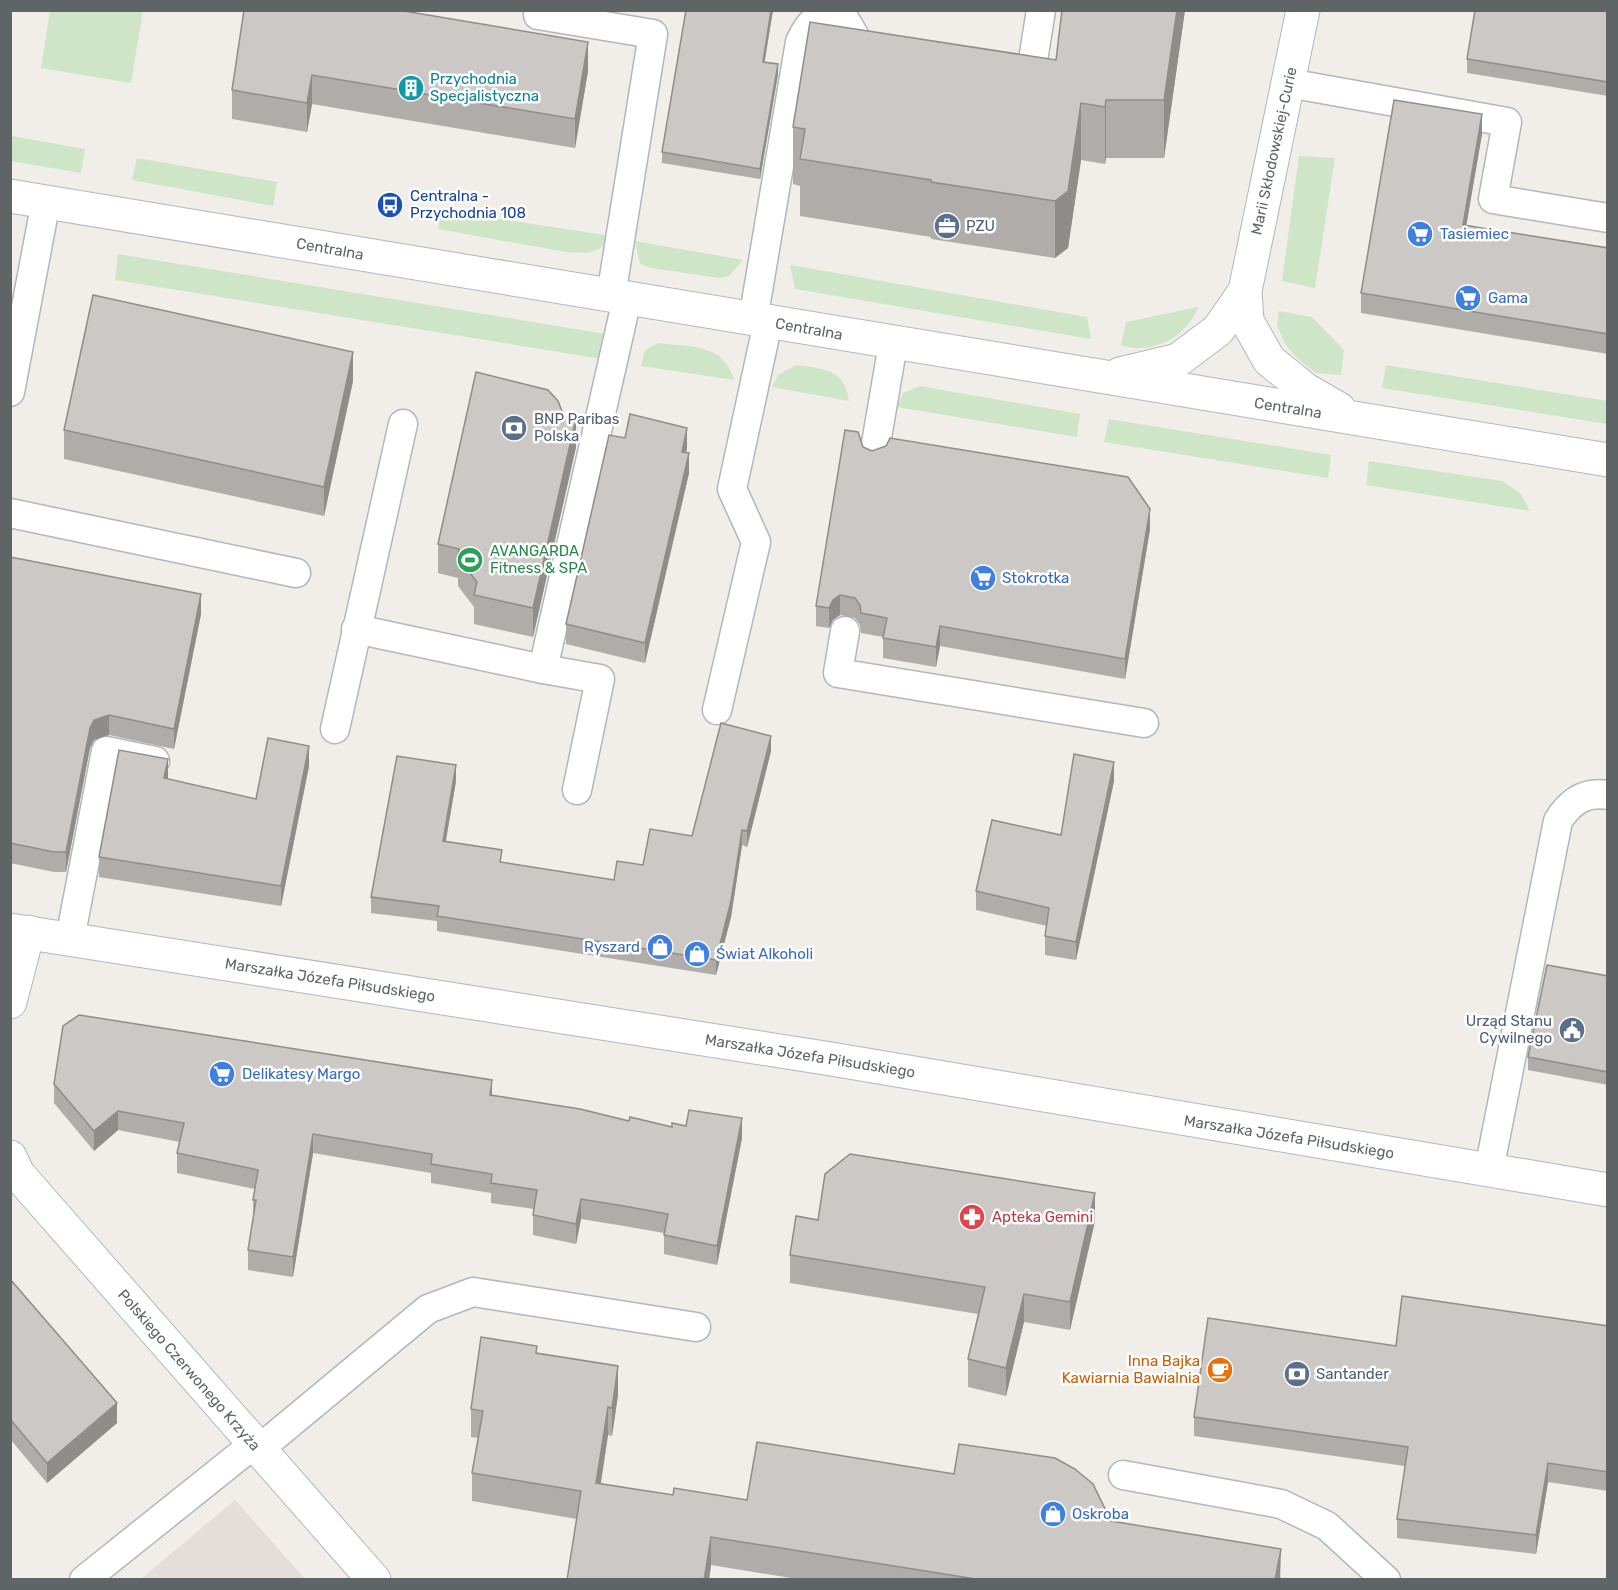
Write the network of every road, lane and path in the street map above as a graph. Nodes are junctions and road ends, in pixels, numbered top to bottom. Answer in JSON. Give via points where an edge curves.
{"nodes":[{"id":1,"x":1041,"y":10,"type":"edge"},
{"id":2,"x":1303,"y":10,"type":"edge"},
{"id":3,"x":538,"y":15,"type":"dead end"},
{"id":4,"x":859,"y":56,"type":"edge"},
{"id":5,"x":1031,"y":73,"type":"edge"},
{"id":6,"x":1288,"y":83,"type":"junction"},
{"id":7,"x":10,"y":196,"type":"edge"},
{"id":8,"x":46,"y":201,"type":"junction"},
{"id":9,"x":1608,"y":218,"type":"edge"},
{"id":10,"x":1245,"y":291,"type":"junction"},
{"id":11,"x":619,"y":297,"type":"junction"},
{"id":12,"x":761,"y":321,"type":"junction"},
{"id":13,"x":893,"y":344,"type":"junction"},
{"id":14,"x":1099,"y":378,"type":"junction"},
{"id":15,"x":10,"y":392,"type":"edge"},
{"id":16,"x":1357,"y":418,"type":"junction"},
{"id":17,"x":403,"y":424,"type":"dead end"},
{"id":18,"x":874,"y":455,"type":"edge"},
{"id":19,"x":1608,"y":460,"type":"edge"},
{"id":20,"x":10,"y":513,"type":"edge"},
{"id":21,"x":296,"y":573,"type":"dead end"},
{"id":22,"x":356,"y":629,"type":"junction"},
{"id":23,"x":845,"y":631,"type":"dead end"},
{"id":24,"x":543,"y":669,"type":"junction"},
{"id":25,"x":717,"y":710,"type":"dead end"},
{"id":26,"x":1144,"y":723,"type":"dead end"},
{"id":27,"x":335,"y":729,"type":"dead end"},
{"id":28,"x":166,"y":763,"type":"edge"},
{"id":29,"x":577,"y":790,"type":"dead end"},
{"id":30,"x":1608,"y":795,"type":"edge"},
{"id":31,"x":19,"y":931,"type":"edge"},
{"id":32,"x":70,"y":939,"type":"junction"},
{"id":33,"x":10,"y":1002,"type":"edge"},
{"id":34,"x":10,"y":1157,"type":"edge"},
{"id":35,"x":1489,"y":1170,"type":"junction"},
{"id":36,"x":1608,"y":1190,"type":"edge"},
{"id":37,"x":696,"y":1327,"type":"dead end"},
{"id":38,"x":256,"y":1447,"type":"junction"},
{"id":39,"x":1123,"y":1475,"type":"dead end"},
{"id":40,"x":84,"y":1580,"type":"edge"},
{"id":41,"x":374,"y":1580,"type":"edge"},
{"id":42,"x":1386,"y":1580,"type":"edge"}],
"edges":[{"from":1,"to":5,"type":"lane"},
{"from":2,"to":6,"type":"main road","name":"Marii Skłodowskiej-Curie"},
{"from":3,"to":11,"type":"lane","via":[[653,34]]},
{"from":4,"to":12,"type":"lane","via":[[845,20],[825,16],[809,24],[800,42]]},
{"from":6,"to":9,"type":"lane","via":[[1507,122],[1493,199]]},
{"from":6,"to":10,"type":"main road","name":"Marii Skłodowskiej-Curie"},
{"from":7,"to":8,"type":"main road","name":"Centralna"},
{"from":8,"to":11,"type":"main road","name":"Centralna"},
{"from":8,"to":15,"type":"lane"},
{"from":10,"to":14,"type":"main road","name":"Marii Skłodowskiej-Curie","via":[[1218,330],[1178,360]]},
{"from":10,"to":16,"type":"main road","name":"Marii Skłodowskiej-Curie","via":[[1246,321],[1269,360],[1306,390]]},
{"from":11,"to":12,"type":"main road","name":"Centralna"},
{"from":11,"to":24,"type":"lane"},
{"from":12,"to":13,"type":"main road","name":"Centralna"},
{"from":12,"to":25,"type":"lane","via":[[732,489],[756,543]]},
{"from":13,"to":14,"type":"main road","name":"Centralna"},
{"from":13,"to":18,"type":"lane"},
{"from":14,"to":16,"type":"main road","name":"Centralna"},
{"from":16,"to":19,"type":"main road","name":"Centralna"},
{"from":17,"to":22,"type":"lane"},
{"from":20,"to":21,"type":"lane"},
{"from":22,"to":24,"type":"lane"},
{"from":22,"to":27,"type":"lane"},
{"from":23,"to":26,"type":"lane","via":[[838,673]]},
{"from":24,"to":29,"type":"lane","via":[[600,680]]},
{"from":28,"to":32,"type":"lane","via":[[106,751]]},
{"from":30,"to":35,"type":"lane","via":[[1581,797],[1566,807],[1558,821]]},
{"from":31,"to":32,"type":"main road","name":"Marszałka Józefa Piłsudskiego"},
{"from":31,"to":33,"type":"main road"},
{"from":32,"to":35,"type":"main road","name":"Marszałka Józefa Piłsudskiego"},
{"from":34,"to":38,"type":"main road","name":"Polskiego Czerwonego Krzyża","via":[[18,1174]]},
{"from":35,"to":36,"type":"main road","name":"Marszałka Józefa Piłsudskiego"},
{"from":37,"to":38,"type":"lane","via":[[473,1292],[428,1309]]},
{"from":38,"to":40,"type":"lane"},
{"from":38,"to":41,"type":"main road","name":"Polskiego Czerwonego Krzyża"},
{"from":39,"to":42,"type":"lane","via":[[1281,1504],[1327,1526]]}]}
